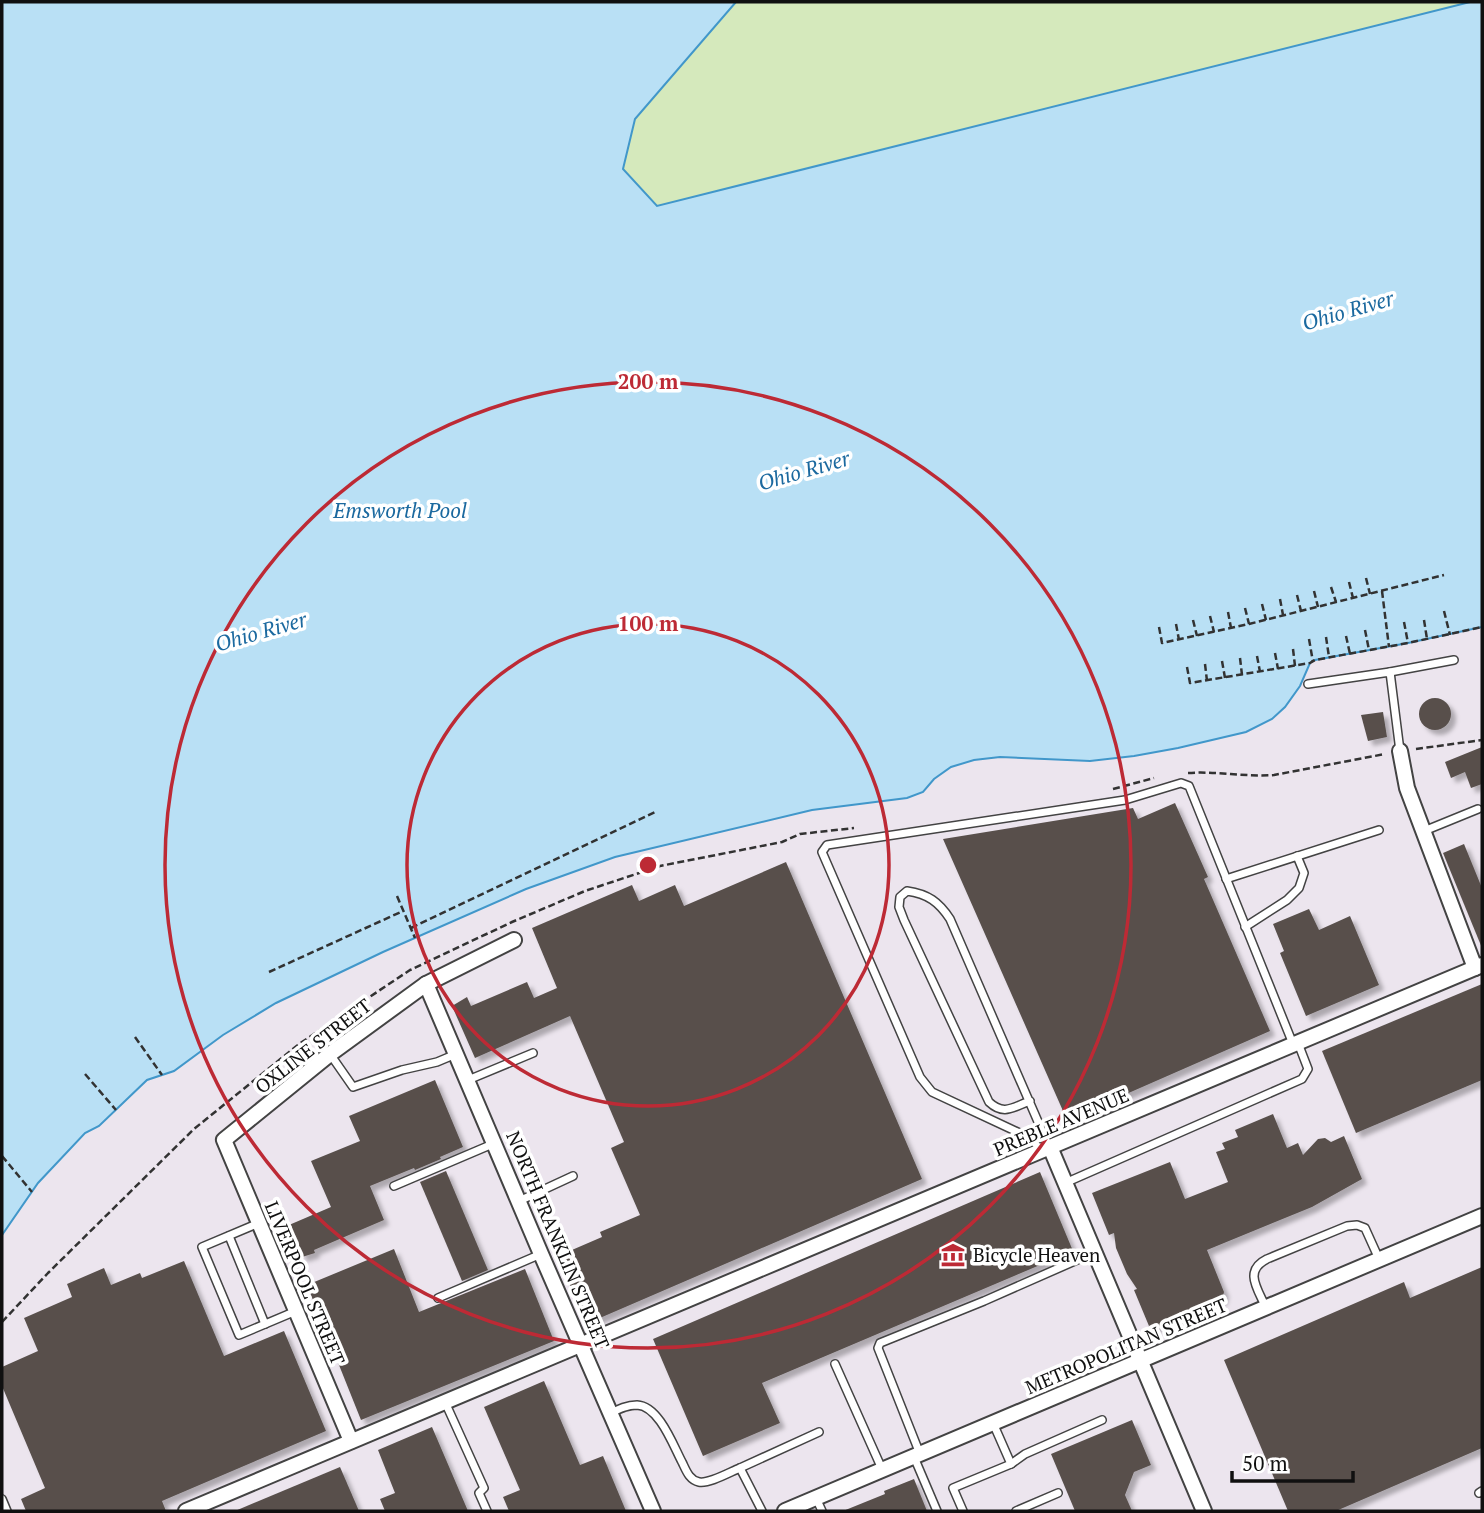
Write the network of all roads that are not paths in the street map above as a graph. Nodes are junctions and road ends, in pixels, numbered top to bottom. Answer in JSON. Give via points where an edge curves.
{"nodes":[{"id":1,"x":1454,"y":660,"type":"dead end"},
{"id":2,"x":1390,"y":673,"type":"junction"},
{"id":3,"x":1308,"y":684,"type":"dead end"},
{"id":4,"x":1400,"y":751,"type":"joint"},
{"id":5,"x":1478,"y":809,"type":"dead end"},
{"id":6,"x":1379,"y":830,"type":"dead end"},
{"id":7,"x":1423,"y":832,"type":"junction"},
{"id":8,"x":1297,"y":856,"type":"junction"},
{"id":9,"x":1226,"y":879,"type":"junction"},
{"id":10,"x":1245,"y":927,"type":"junction"},
{"id":11,"x":514,"y":940,"type":"dead end"},
{"id":12,"x":1473,"y":969,"type":"edge"},
{"id":13,"x":426,"y":984,"type":"junction"},
{"id":14,"x":1295,"y":1044,"type":"junction"},
{"id":15,"x":533,"y":1053,"type":"dead end"},
{"id":16,"x":330,"y":1054,"type":"junction"},
{"id":17,"x":456,"y":1054,"type":"junction"},
{"id":18,"x":468,"y":1080,"type":"junction"},
{"id":19,"x":1030,"y":1101,"type":"junction"},
{"id":20,"x":225,"y":1140,"type":"joint"},
{"id":21,"x":495,"y":1143,"type":"junction"},
{"id":22,"x":1045,"y":1149,"type":"junction"},
{"id":23,"x":573,"y":1176,"type":"dead end"},
{"id":24,"x":1065,"y":1183,"type":"junction"},
{"id":25,"x":394,"y":1186,"type":"dead end"},
{"id":26,"x":519,"y":1200,"type":"junction"},
{"id":27,"x":1482,"y":1216,"type":"edge"},
{"id":28,"x":259,"y":1223,"type":"junction"},
{"id":29,"x":229,"y":1236,"type":"junction"},
{"id":30,"x":1093,"y":1253,"type":"junction"},
{"id":31,"x":541,"y":1254,"type":"junction"},
{"id":32,"x":1379,"y":1260,"type":"junction"},
{"id":33,"x":438,"y":1298,"type":"dead end"},
{"id":34,"x":1266,"y":1308,"type":"junction"},
{"id":35,"x":296,"y":1311,"type":"junction"},
{"id":36,"x":265,"y":1324,"type":"junction"},
{"id":37,"x":582,"y":1344,"type":"junction"},
{"id":38,"x":1140,"y":1361,"type":"junction"},
{"id":39,"x":835,"y":1364,"type":"dead end"},
{"id":40,"x":445,"y":1402,"type":"junction"},
{"id":41,"x":611,"y":1413,"type":"junction"},
{"id":42,"x":1102,"y":1420,"type":"dead end"},
{"id":43,"x":993,"y":1423,"type":"junction"},
{"id":44,"x":819,"y":1432,"type":"dead end"},
{"id":45,"x":351,"y":1441,"type":"junction"},
{"id":46,"x":917,"y":1456,"type":"junction"},
{"id":47,"x":1011,"y":1464,"type":"junction"},
{"id":48,"x":740,"y":1468,"type":"junction"},
{"id":49,"x":883,"y":1470,"type":"junction"},
{"id":50,"x":1058,"y":1493,"type":"dead end"},
{"id":51,"x":2,"y":1499,"type":"edge"},
{"id":52,"x":819,"y":1505,"type":"edge"},
{"id":53,"x":7,"y":1511,"type":"edge"},
{"id":54,"x":186,"y":1511,"type":"edge"},
{"id":55,"x":487,"y":1511,"type":"edge"},
{"id":56,"x":653,"y":1511,"type":"edge"},
{"id":57,"x":762,"y":1511,"type":"edge"},
{"id":58,"x":785,"y":1511,"type":"edge"},
{"id":59,"x":937,"y":1511,"type":"edge"},
{"id":60,"x":963,"y":1511,"type":"edge"},
{"id":61,"x":1016,"y":1511,"type":"edge"},
{"id":62,"x":1204,"y":1511,"type":"edge"}],
"edges":[{"from":1,"to":2,"type":"lane"},
{"from":2,"to":3,"type":"lane"},
{"from":2,"to":4,"type":"lane"},
{"from":4,"to":7,"type":"street","via":[[1407,789]]},
{"from":5,"to":7,"type":"lane"},
{"from":6,"to":8,"type":"lane"},
{"from":7,"to":12,"type":"street"},
{"from":8,"to":9,"type":"lane"},
{"from":8,"to":10,"type":"lane","via":[[1304,873],[1299,888]]},
{"from":9,"to":10,"type":"lane"},
{"from":9,"to":22,"type":"lane","via":[[1189,786],[1181,783],[1125,800],[827,845],[822,852],[920,1077],[932,1092]]},
{"from":10,"to":14,"type":"lane"},
{"from":11,"to":13,"type":"street","name":"OXLINE STREET"},
{"from":12,"to":14,"type":"street","name":"PREBLE AVENUE"},
{"from":13,"to":16,"type":"street","name":"OXLINE STREET"},
{"from":13,"to":17,"type":"street","name":"NORTH FRANKLIN STREET"},
{"from":14,"to":22,"type":"street","name":"PREBLE AVENUE"},
{"from":14,"to":24,"type":"lane","via":[[1308,1069],[1303,1079]]},
{"from":15,"to":18,"type":"lane"},
{"from":16,"to":17,"type":"lane","via":[[353,1087]]},
{"from":16,"to":20,"type":"street","name":"OXLINE STREET"},
{"from":17,"to":18,"type":"street","name":"NORTH FRANKLIN STREET"},
{"from":18,"to":21,"type":"street","name":"NORTH FRANKLIN STREET"},
{"from":19,"to":19,"type":"lane","via":[[943,907],[934,899],[907,891],[899,906],[904,920],[989,1102],[1005,1110]]},
{"from":19,"to":22,"type":"lane"},
{"from":20,"to":28,"type":"street","name":"LIVERPOOL STREET"},
{"from":21,"to":25,"type":"lane"},
{"from":21,"to":26,"type":"street","name":"NORTH FRANKLIN STREET"},
{"from":22,"to":24,"type":"street"},
{"from":22,"to":37,"type":"street","name":"PREBLE AVENUE"},
{"from":23,"to":26,"type":"lane"},
{"from":24,"to":30,"type":"street"},
{"from":26,"to":31,"type":"street","name":"NORTH FRANKLIN STREET"},
{"from":27,"to":32,"type":"street","name":"METROPOLITAN STREET"},
{"from":28,"to":29,"type":"lane"},
{"from":28,"to":35,"type":"street","name":"LIVERPOOL STREET"},
{"from":29,"to":36,"type":"lane"},
{"from":29,"to":36,"type":"lane","via":[[202,1247],[239,1335]]},
{"from":30,"to":38,"type":"street"},
{"from":30,"to":46,"type":"lane","via":[[880,1343]]},
{"from":31,"to":33,"type":"lane"},
{"from":31,"to":37,"type":"street","name":"NORTH FRANKLIN STREET"},
{"from":32,"to":34,"type":"street","name":"METROPOLITAN STREET"},
{"from":32,"to":34,"type":"lane","via":[[1365,1228],[1357,1225],[1267,1259],[1254,1272]]},
{"from":34,"to":38,"type":"street","name":"METROPOLITAN STREET"},
{"from":35,"to":36,"type":"lane"},
{"from":35,"to":45,"type":"street","name":"LIVERPOOL STREET"},
{"from":37,"to":40,"type":"street","name":"PREBLE AVENUE"},
{"from":37,"to":41,"type":"street","name":"NORTH FRANKLIN STREET"},
{"from":38,"to":43,"type":"street","name":"METROPOLITAN STREET"},
{"from":38,"to":62,"type":"street"},
{"from":39,"to":49,"type":"lane"},
{"from":40,"to":45,"type":"street","name":"PREBLE AVENUE"},
{"from":40,"to":55,"type":"lane","via":[[484,1488],[479,1493]]},
{"from":41,"to":48,"type":"lane","via":[[626,1406],[649,1408],[689,1477],[698,1482]]},
{"from":41,"to":56,"type":"street","name":"NORTH FRANKLIN STREET"},
{"from":42,"to":47,"type":"lane"},
{"from":43,"to":46,"type":"street","name":"METROPOLITAN STREET"},
{"from":43,"to":47,"type":"lane"},
{"from":44,"to":48,"type":"lane"},
{"from":45,"to":54,"type":"street","name":"PREBLE AVENUE"},
{"from":46,"to":49,"type":"street","name":"METROPOLITAN STREET"},
{"from":46,"to":59,"type":"lane"},
{"from":47,"to":60,"type":"lane","via":[[953,1488]]},
{"from":48,"to":57,"type":"lane"},
{"from":49,"to":52,"type":"street","name":"METROPOLITAN STREET"},
{"from":50,"to":61,"type":"lane"},
{"from":51,"to":53,"type":"lane"},
{"from":52,"to":58,"type":"street","name":"METROPOLITAN STREET"}]}
